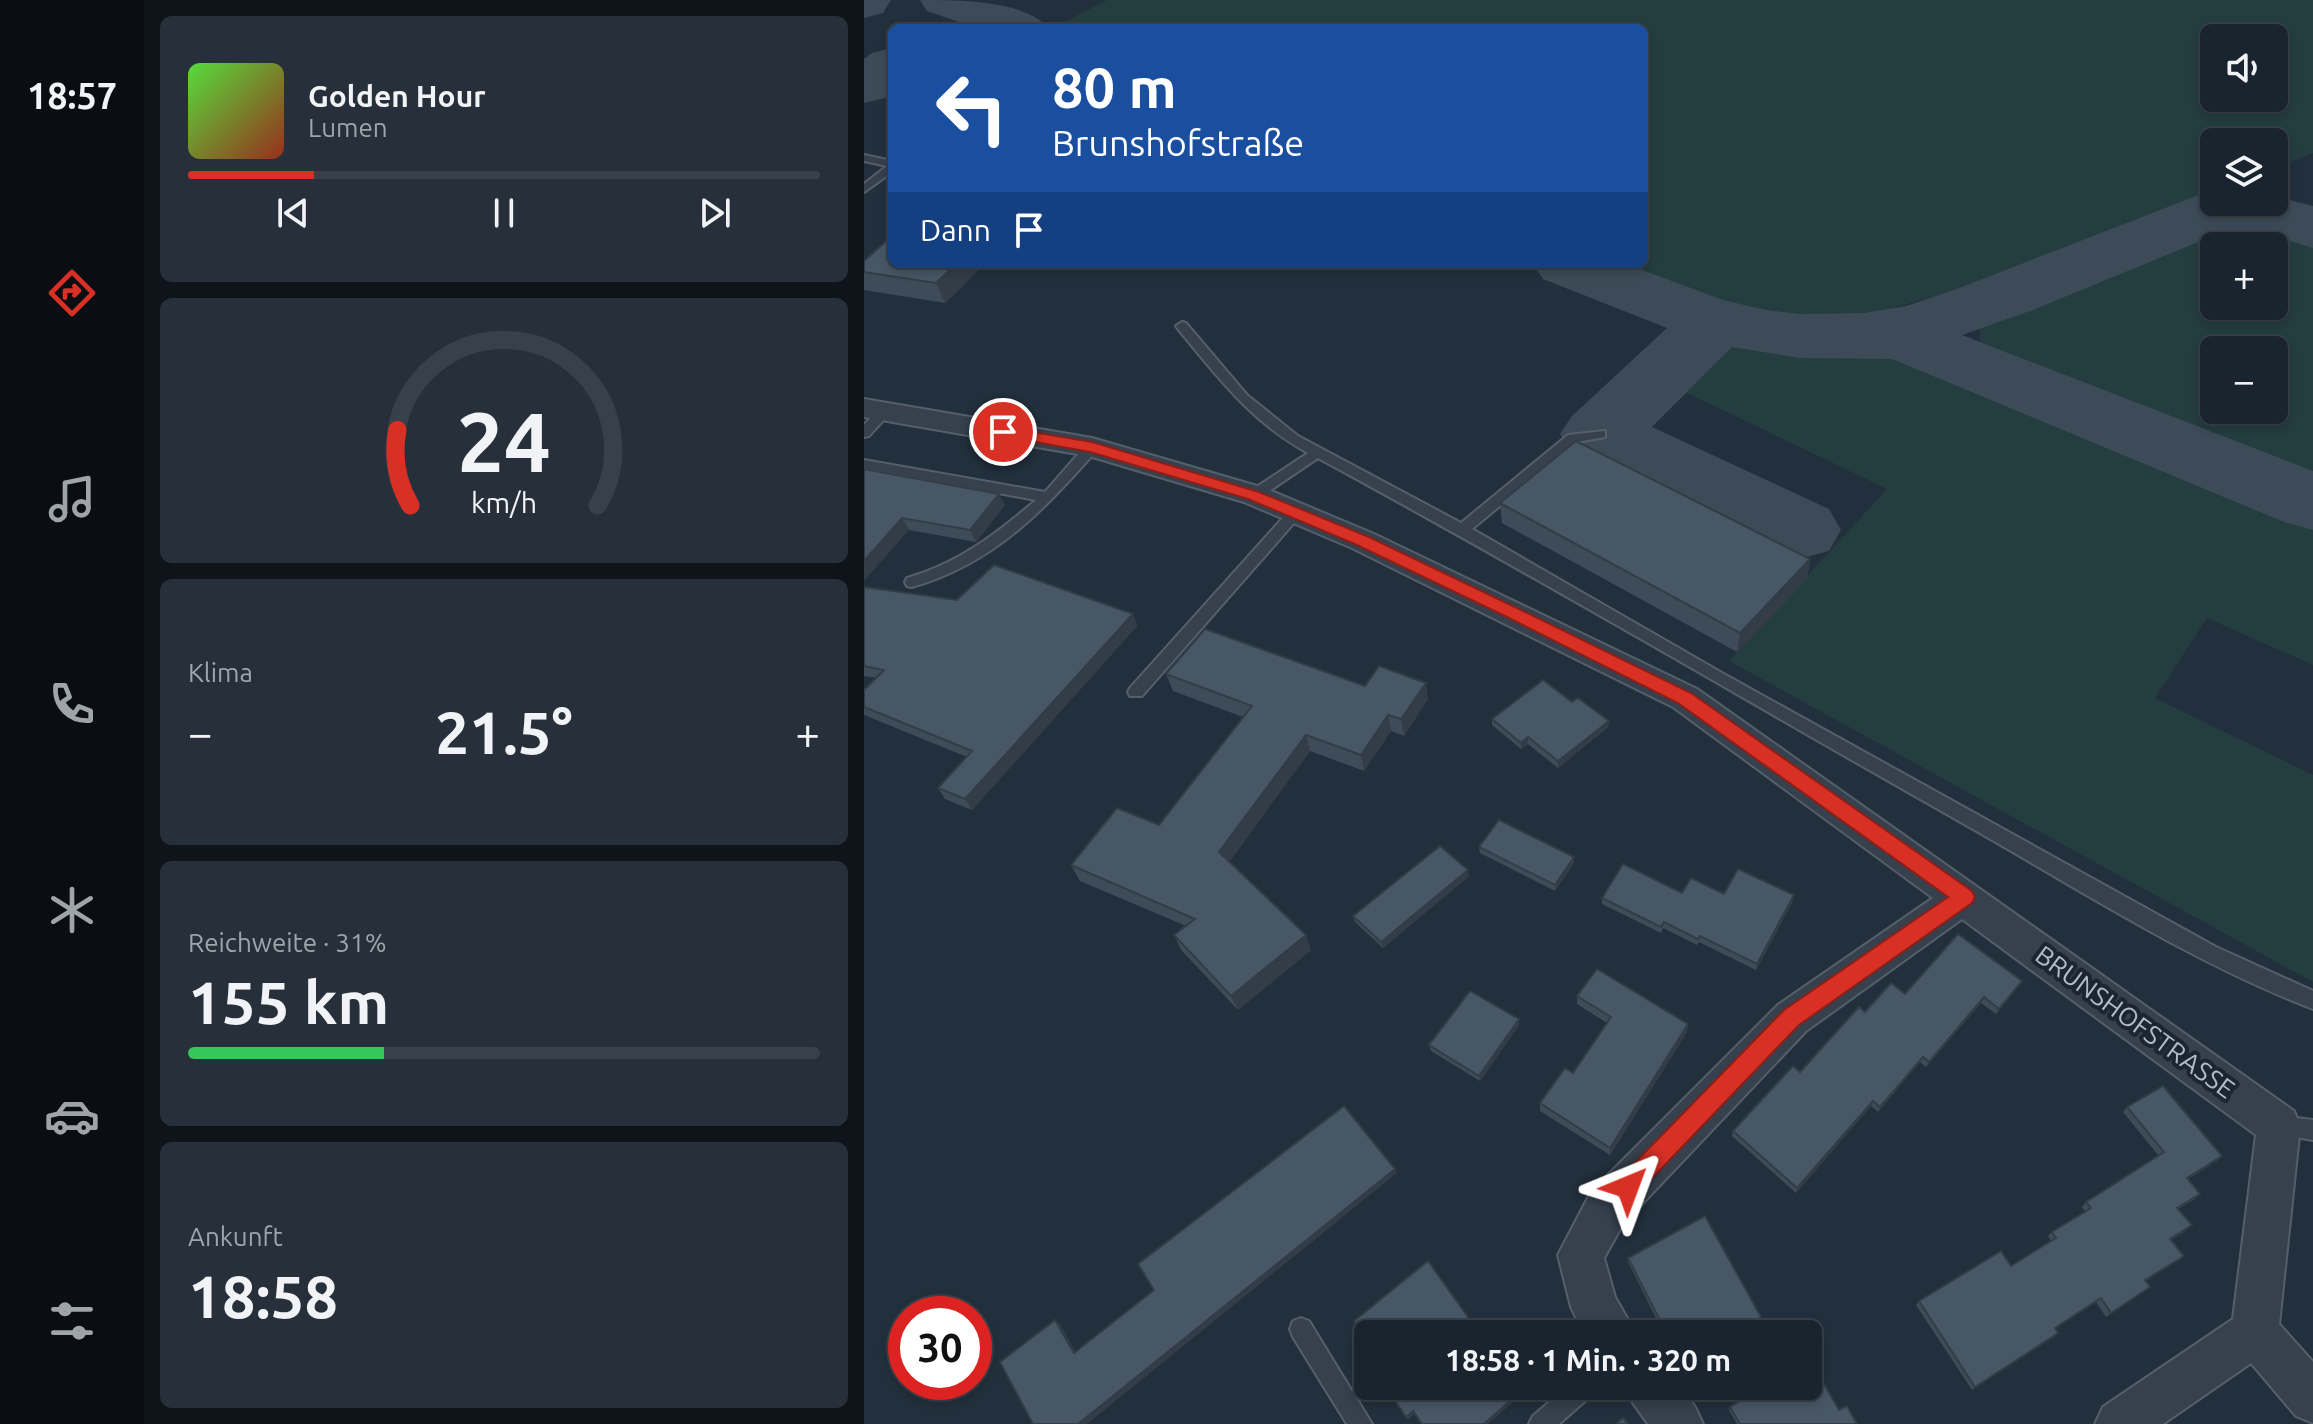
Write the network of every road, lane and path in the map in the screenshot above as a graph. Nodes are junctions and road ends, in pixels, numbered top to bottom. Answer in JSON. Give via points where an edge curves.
{"nodes":[{"id":1,"x":864,"y":158,"type":"edge"},
{"id":2,"x":888,"y":168,"type":"edge"},
{"id":3,"x":888,"y":171,"type":"edge"},
{"id":4,"x":864,"y":189,"type":"edge"},
{"id":5,"x":1182,"y":326,"type":"dead end"},
{"id":6,"x":874,"y":410,"type":"edge"},
{"id":7,"x":864,"y":433,"type":"edge"},
{"id":8,"x":1600,"y":434,"type":"dead end"},
{"id":9,"x":1092,"y":447,"type":"junction"},
{"id":10,"x":1317,"y":453,"type":"junction"},
{"id":11,"x":864,"y":464,"type":"edge"},
{"id":12,"x":1254,"y":495,"type":"junction"},
{"id":13,"x":1048,"y":497,"type":"junction"},
{"id":14,"x":1295,"y":513,"type":"junction"},
{"id":15,"x":1462,"y":530,"type":"junction"},
{"id":16,"x":912,"y":582,"type":"dead end"},
{"id":17,"x":1136,"y":692,"type":"dead end"},
{"id":18,"x":1964,"y":897,"type":"junction"},
{"id":19,"x":2313,"y":1000,"type":"edge"},
{"id":20,"x":2296,"y":1128,"type":"edge"},
{"id":21,"x":1603,"y":1320,"type":"edge"},
{"id":22,"x":1301,"y":1329,"type":"dead end"},
{"id":23,"x":2255,"y":1332,"type":"junction"},
{"id":24,"x":2313,"y":1399,"type":"edge"},
{"id":25,"x":1569,"y":1400,"type":"edge"},
{"id":26,"x":1660,"y":1400,"type":"edge"},
{"id":27,"x":1360,"y":1424,"type":"edge"},
{"id":28,"x":1541,"y":1424,"type":"edge"},
{"id":29,"x":1678,"y":1424,"type":"edge"},
{"id":30,"x":2120,"y":1424,"type":"edge"}],
"edges":[{"from":1,"to":2,"type":"lane"},
{"from":3,"to":4,"type":"lane"},
{"from":5,"to":10,"type":"lane","via":[[1242,398]]},
{"from":6,"to":7,"type":"lane"},
{"from":6,"to":9,"type":"street","name":"BRUNSHOFSTRASSE"},
{"from":8,"to":15,"type":"lane","via":[[1573,438]]},
{"from":9,"to":12,"type":"street","name":"BRUNSHOFSTRASSE"},
{"from":9,"to":13,"type":"lane"},
{"from":10,"to":12,"type":"lane"},
{"from":10,"to":15,"type":"lane"},
{"from":11,"to":13,"type":"lane"},
{"from":12,"to":14,"type":"street","name":"BRUNSHOFSTRASSE"},
{"from":13,"to":16,"type":"lane","via":[[976,558],[940,576]]},
{"from":14,"to":17,"type":"lane"},
{"from":14,"to":18,"type":"street","name":"BRUNSHOFSTRASSE","via":[[1685,698]]},
{"from":15,"to":19,"type":"lane","via":[[2209,953]]},
{"from":18,"to":20,"type":"street","name":"BRUNSHOFSTRASSE"},
{"from":18,"to":21,"type":"street","via":[[1792,1018],[1607,1208],[1581,1255],[1594,1307]]},
{"from":20,"to":23,"type":"street"},
{"from":22,"to":27,"type":"lane"},
{"from":23,"to":24,"type":"street"},
{"from":23,"to":30,"type":"street"},
{"from":25,"to":28,"type":"lane"},
{"from":26,"to":29,"type":"street"}]}
